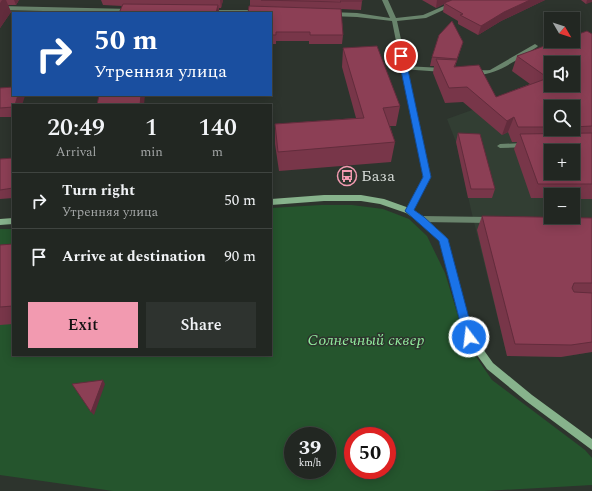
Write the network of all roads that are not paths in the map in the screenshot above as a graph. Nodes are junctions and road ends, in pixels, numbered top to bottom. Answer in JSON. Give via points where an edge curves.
{"nodes":[{"id":1,"x":385,"y":0,"type":"edge"},
{"id":2,"x":462,"y":0,"type":"edge"},
{"id":3,"x":0,"y":8,"type":"edge"},
{"id":4,"x":135,"y":11,"type":"edge"},
{"id":5,"x":327,"y":14,"type":"edge"},
{"id":6,"x":394,"y":20,"type":"junction"},
{"id":7,"x":535,"y":46,"type":"dead end"},
{"id":8,"x":404,"y":68,"type":"junction"},
{"id":9,"x":448,"y":71,"type":"edge"},
{"id":10,"x":470,"y":72,"type":"edge"},
{"id":11,"x":531,"y":145,"type":"edge"},
{"id":12,"x":500,"y":146,"type":"dead end"},
{"id":13,"x":272,"y":202,"type":"edge"},
{"id":14,"x":409,"y":211,"type":"junction"},
{"id":15,"x":421,"y":219,"type":"junction"},
{"id":16,"x":498,"y":220,"type":"edge"},
{"id":17,"x":12,"y":221,"type":"edge"},
{"id":18,"x":0,"y":222,"type":"edge"},
{"id":19,"x":592,"y":445,"type":"edge"}],
"edges":[{"from":1,"to":6,"type":"street"},
{"from":2,"to":6,"type":"street","via":[[424,17]]},
{"from":3,"to":4,"type":"street"},
{"from":5,"to":6,"type":"street"},
{"from":6,"to":8,"type":"street"},
{"from":7,"to":10,"type":"street","via":[[492,72]]},
{"from":8,"to":9,"type":"street"},
{"from":8,"to":14,"type":"street","via":[[427,177]]},
{"from":11,"to":12,"type":"street"},
{"from":13,"to":14,"type":"main road","via":[[362,198],[381,201]]},
{"from":14,"to":15,"type":"main road"},
{"from":15,"to":16,"type":"street"},
{"from":15,"to":19,"type":"main road","via":[[443,239],[469,337],[490,366]]},
{"from":17,"to":18,"type":"main road"}]}
